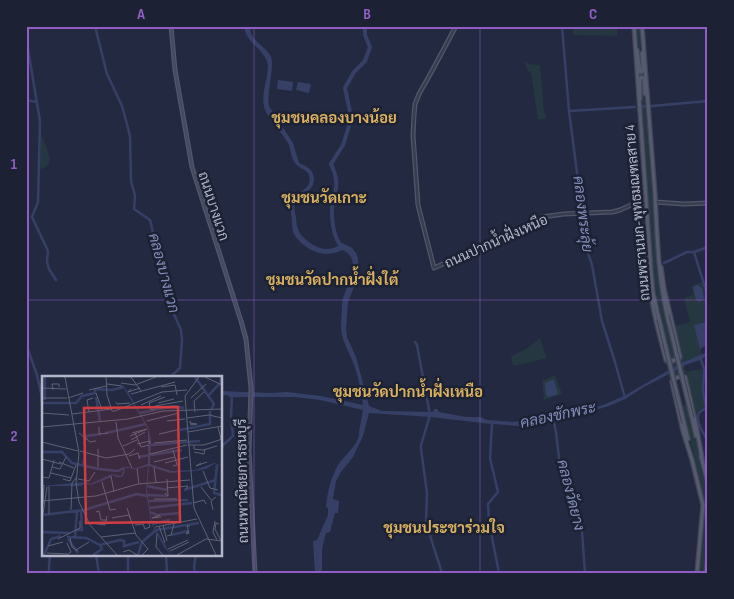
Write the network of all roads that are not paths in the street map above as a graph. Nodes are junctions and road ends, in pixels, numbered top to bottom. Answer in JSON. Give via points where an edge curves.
{"nodes":[{"id":1,"x":171,"y":26,"type":"edge"},
{"id":2,"x":456,"y":26,"type":"edge"},
{"id":3,"x":634,"y":26,"type":"edge"},
{"id":4,"x":642,"y":26,"type":"edge"},
{"id":5,"x":644,"y":47,"type":"junction"},
{"id":6,"x":635,"y":48,"type":"junction"},
{"id":7,"x":648,"y":102,"type":"junction"},
{"id":8,"x":639,"y":105,"type":"junction"},
{"id":9,"x":655,"y":202,"type":"junction"},
{"id":10,"x":646,"y":203,"type":"junction"},
{"id":11,"x":708,"y":203,"type":"edge"},
{"id":12,"x":660,"y":263,"type":"junction"},
{"id":13,"x":651,"y":271,"type":"junction"},
{"id":14,"x":251,"y":388,"type":"joint"},
{"id":15,"x":702,"y":458,"type":"junction"},
{"id":16,"x":692,"y":460,"type":"junction"},
{"id":17,"x":708,"y":483,"type":"edge"},
{"id":18,"x":708,"y":554,"type":"edge"},
{"id":19,"x":255,"y":573,"type":"edge"},
{"id":20,"x":697,"y":573,"type":"edge"},
{"id":21,"x":706,"y":573,"type":"edge"}],
"edges":[{"from":1,"to":14,"type":"main road","name":"ถนนบางแวก","via":[[175,72],[191,164],[246,339]]},
{"from":2,"to":10,"type":"street","name":"ถนนปากน้ำฝั่งเหนือ","via":[[419,94],[414,115],[418,205],[434,268],[520,233],[542,217],[612,212],[631,204]]},
{"from":3,"to":6,"type":"main road","name":"ถนนพรานนก-พุทธมณฑลสาย 4"},
{"from":4,"to":5,"type":"main road","name":"ถนนพรานนก-พุทธมณฑลสาย 4"},
{"from":5,"to":6,"type":"main road","via":[[642,72]]},
{"from":5,"to":7,"type":"main road","name":"ถนนพรานนก-พุทธมณฑลสาย 4"},
{"from":6,"to":8,"type":"main road","name":"ถนนพรานนก-พุทธมณฑลสาย 4"},
{"from":7,"to":8,"type":"main road","via":[[642,77]]},
{"from":7,"to":9,"type":"main road","name":"ถนนพรานนก-พุทธมณฑลสาย 4"},
{"from":8,"to":10,"type":"main road","name":"ถนนพรานนก-พุทธมณฑลสาย 4"},
{"from":9,"to":11,"type":"street"},
{"from":9,"to":12,"type":"main road","name":"ถนนพรานนก-พุทธมณฑลสาย 4"},
{"from":10,"to":13,"type":"main road","name":"ถนนพรานนก-พุทธมณฑลสาย 4"},
{"from":12,"to":13,"type":"main road","via":[[680,357],[668,362],[652,297]]},
{"from":12,"to":15,"type":"main road","name":"ถนนพรานนก-พุทธมณฑลสาย 4","bridge":true,"via":[[667,315]]},
{"from":13,"to":16,"type":"main road","name":"ถนนพรานนก-พุทธมณฑลสาย 4","bridge":true},
{"from":14,"to":19,"type":"main road","name":"ถนนพาณิชยการธนบุรี","via":[[249,453]]},
{"from":15,"to":16,"type":"main road","via":[[685,377],[681,376],[672,381]]},
{"from":15,"to":17,"type":"main road","name":"ถนนพรานนก-พุทธมณฑลสาย 4"},
{"from":16,"to":20,"type":"main road","name":"ถนนพรานนก-พุทธมณฑลสาย 4","via":[[702,505]]},
{"from":18,"to":21,"type":"main road"}]}
